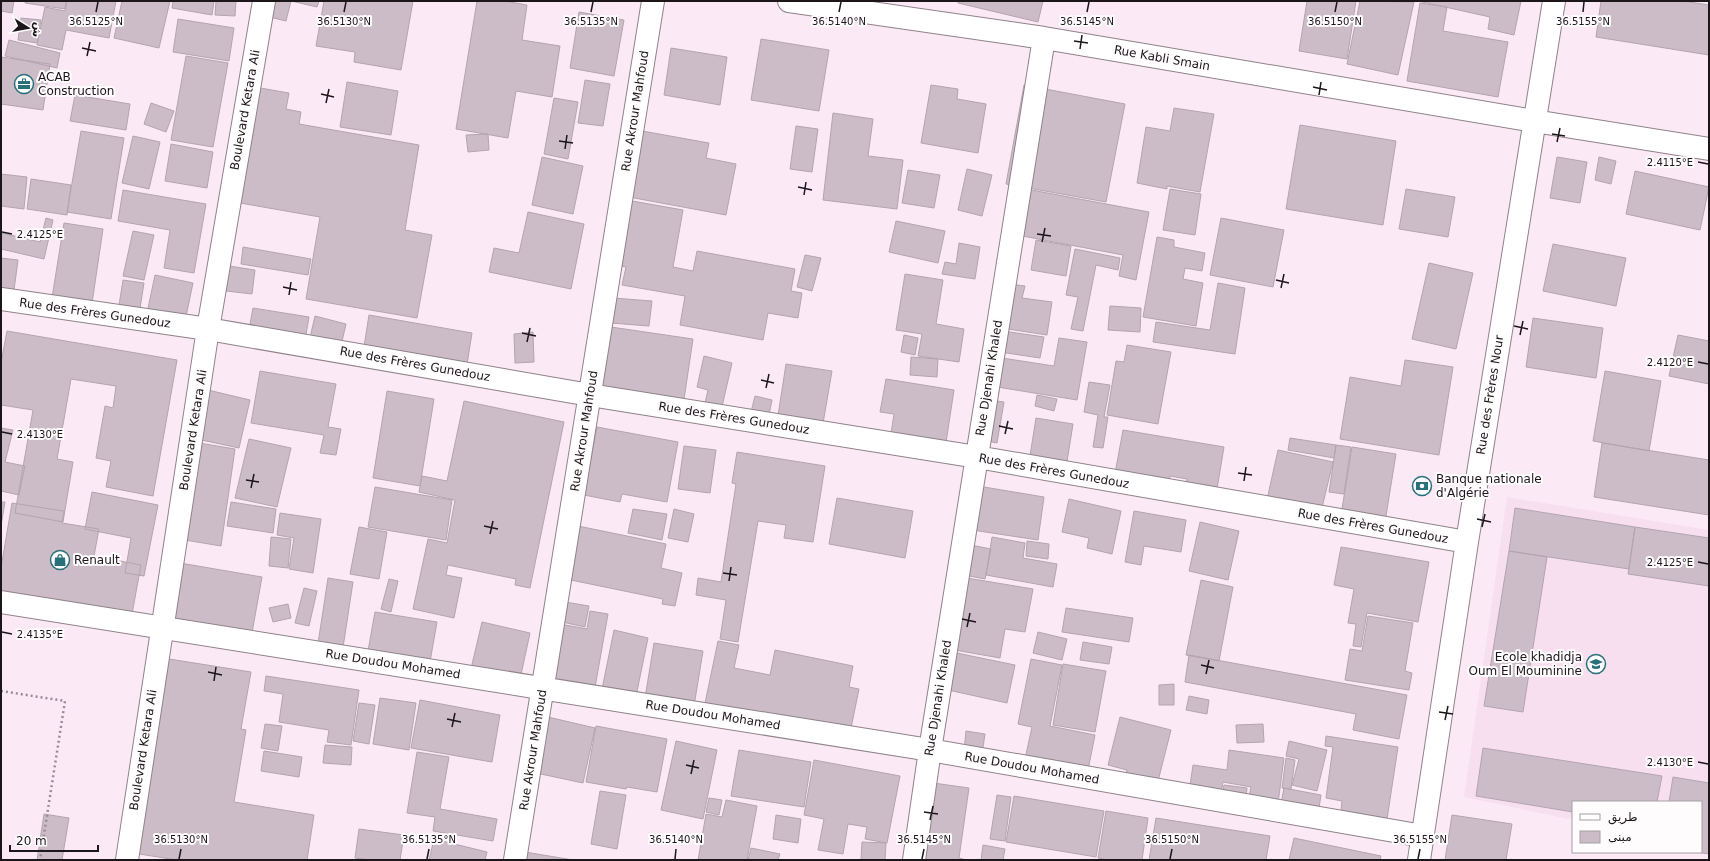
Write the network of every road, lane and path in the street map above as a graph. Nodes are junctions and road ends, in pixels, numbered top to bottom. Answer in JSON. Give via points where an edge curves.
{"nodes":[{"id":1,"x":264,"y":1,"type":"edge"},
{"id":2,"x":653,"y":1,"type":"edge"},
{"id":3,"x":789,"y":1,"type":"edge"},
{"id":4,"x":1554,"y":1,"type":"edge"},
{"id":5,"x":1044,"y":38,"type":"junction"},
{"id":6,"x":1534,"y":121,"type":"junction"},
{"id":7,"x":1709,"y":148,"type":"edge"},
{"id":8,"x":1,"y":299,"type":"edge"},
{"id":9,"x":208,"y":328,"type":"junction"},
{"id":10,"x":590,"y":395,"type":"junction"},
{"id":11,"x":977,"y":458,"type":"junction"},
{"id":12,"x":1467,"y":542,"type":"junction"},
{"id":13,"x":1,"y":602,"type":"edge"},
{"id":14,"x":162,"y":629,"type":"junction"},
{"id":15,"x":543,"y":687,"type":"junction"},
{"id":16,"x":1,"y":691,"type":"edge"},
{"id":17,"x":930,"y":750,"type":"junction"},
{"id":18,"x":1423,"y":836,"type":"junction"},
{"id":19,"x":40,"y":860,"type":"edge"},
{"id":20,"x":127,"y":860,"type":"edge"},
{"id":21,"x":515,"y":860,"type":"edge"},
{"id":22,"x":914,"y":860,"type":"edge"},
{"id":23,"x":1420,"y":860,"type":"edge"}],
"edges":[{"from":1,"to":9,"type":"street","name":"Boulevard Ketara Ali"},
{"from":2,"to":10,"type":"street","name":"Rue Akrour Mahfoud"},
{"from":3,"to":5,"type":"street","name":"Rue Kabli Smain"},
{"from":4,"to":6,"type":"street","name":"Rue des Frères Nour"},
{"from":5,"to":6,"type":"street","name":"Rue Kabli Smain"},
{"from":5,"to":11,"type":"street","name":"Rue Djenahi Khaled"},
{"from":6,"to":7,"type":"street","name":"Rue Kabli Smain"},
{"from":6,"to":12,"type":"street","name":"Rue des Frères Nour"},
{"from":8,"to":9,"type":"street","name":"Rue des Frères Gunedouz"},
{"from":9,"to":10,"type":"street","name":"Rue des Frères Gunedouz"},
{"from":9,"to":14,"type":"street","name":"Boulevard Ketara Ali"},
{"from":10,"to":11,"type":"street","name":"Rue des Frères Gunedouz"},
{"from":10,"to":15,"type":"street","name":"Rue Akrour Mahfoud"},
{"from":11,"to":12,"type":"street","name":"Rue des Frères Gunedouz"},
{"from":11,"to":17,"type":"street","name":"Rue Djenahi Khaled"},
{"from":12,"to":18,"type":"street","name":"Rue des Frères Nour"},
{"from":13,"to":14,"type":"street","name":"Rue Doudou Mohamed"},
{"from":14,"to":15,"type":"street","name":"Rue Doudou Mohamed"},
{"from":14,"to":20,"type":"street","name":"Boulevard Ketara Ali"},
{"from":15,"to":17,"type":"street","name":"Rue Doudou Mohamed"},
{"from":15,"to":21,"type":"street","name":"Rue Akrour Mahfoud"},
{"from":16,"to":19,"type":"path","via":[[65,702]]},
{"from":17,"to":18,"type":"street","name":"Rue Doudou Mohamed"},
{"from":17,"to":22,"type":"street","name":"Rue Djenahi Khaled"},
{"from":18,"to":23,"type":"street","name":"Rue des Frères Nour"}]}
